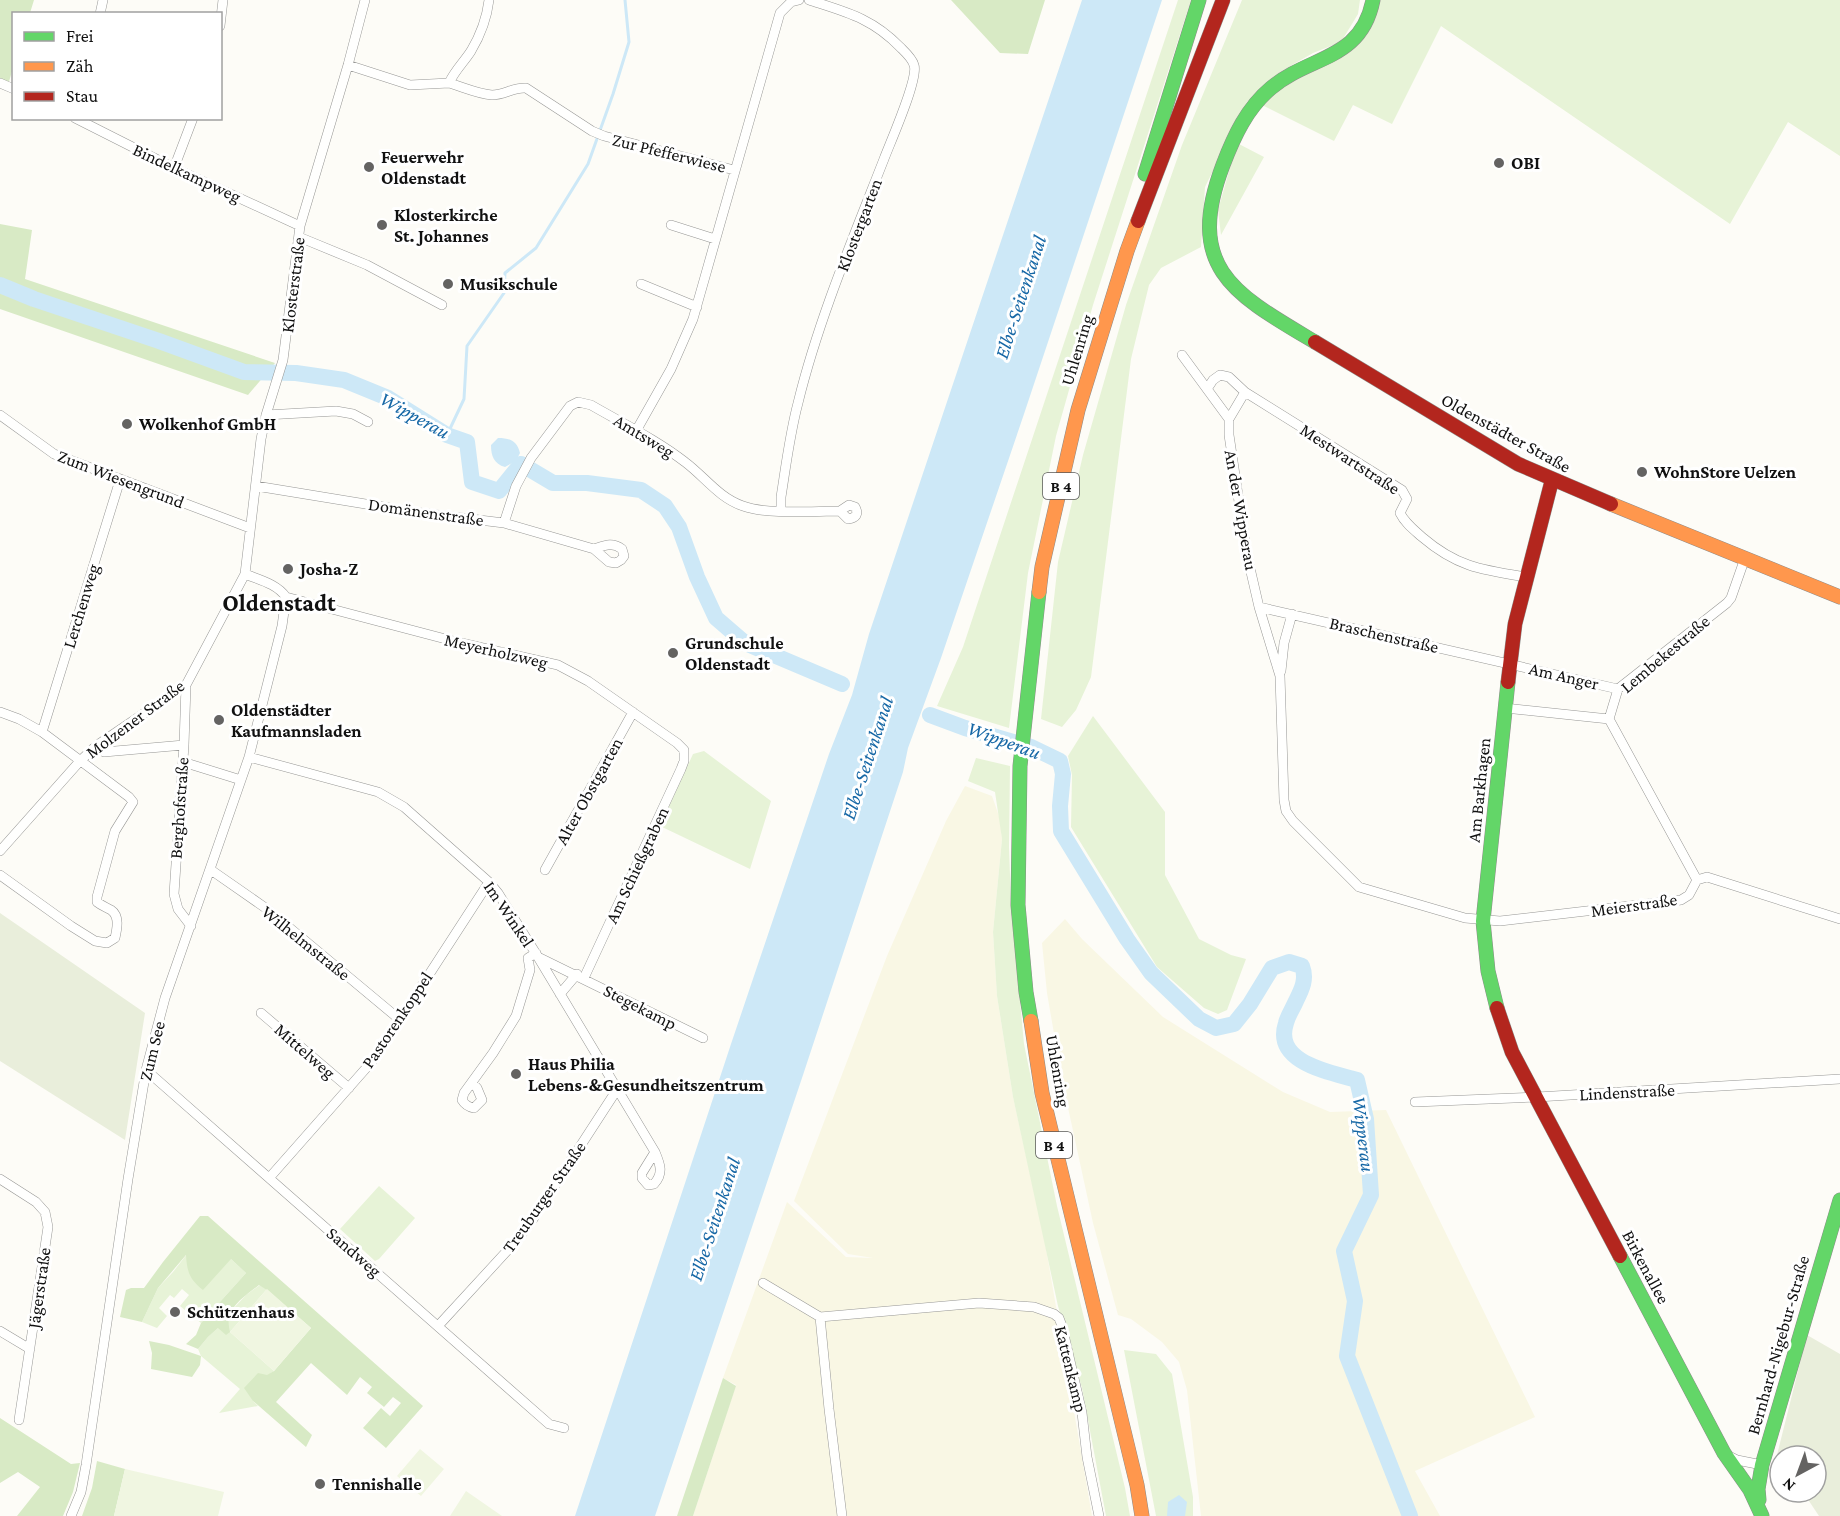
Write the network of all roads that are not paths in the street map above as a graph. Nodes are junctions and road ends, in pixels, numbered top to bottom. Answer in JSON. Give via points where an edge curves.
{"nodes":[{"id":1,"x":365,"y":0,"type":"edge"},
{"id":2,"x":489,"y":0,"type":"edge"},
{"id":3,"x":799,"y":0,"type":"edge"},
{"id":4,"x":809,"y":0,"type":"edge"},
{"id":5,"x":1199,"y":0,"type":"edge"},
{"id":6,"x":1223,"y":0,"type":"edge"},
{"id":7,"x":1230,"y":0,"type":"edge"},
{"id":8,"x":1373,"y":0,"type":"edge"},
{"id":9,"x":1215,"y":18,"type":"junction"},
{"id":10,"x":348,"y":65,"type":"junction"},
{"id":11,"x":449,"y":83,"type":"junction"},
{"id":12,"x":79,"y":120,"type":"edge"},
{"id":13,"x":192,"y":120,"type":"edge"},
{"id":14,"x":174,"y":168,"type":"junction"},
{"id":15,"x":734,"y":170,"type":"junction"},
{"id":16,"x":671,"y":225,"type":"dead end"},
{"id":17,"x":300,"y":226,"type":"junction"},
{"id":18,"x":299,"y":237,"type":"junction"},
{"id":19,"x":715,"y":239,"type":"junction"},
{"id":20,"x":1127,"y":251,"type":"junction"},
{"id":21,"x":641,"y":284,"type":"dead end"},
{"id":22,"x":442,"y":304,"type":"dead end"},
{"id":23,"x":697,"y":307,"type":"junction"},
{"id":24,"x":1182,"y":355,"type":"dead end"},
{"id":25,"x":1207,"y":389,"type":"junction"},
{"id":26,"x":1245,"y":392,"type":"junction"},
{"id":27,"x":0,"y":415,"type":"edge"},
{"id":28,"x":266,"y":415,"type":"junction"},
{"id":29,"x":1229,"y":419,"type":"junction"},
{"id":30,"x":368,"y":422,"type":"dead end"},
{"id":31,"x":636,"y":431,"type":"junction"},
{"id":32,"x":120,"y":480,"type":"junction"},
{"id":33,"x":1552,"y":480,"type":"junction"},
{"id":34,"x":256,"y":486,"type":"junction"},
{"id":35,"x":781,"y":511,"type":"junction"},
{"id":36,"x":840,"y":511,"type":"dead end"},
{"id":37,"x":504,"y":523,"type":"junction"},
{"id":38,"x":250,"y":528,"type":"junction"},
{"id":39,"x":594,"y":549,"type":"dead end"},
{"id":40,"x":1745,"y":558,"type":"junction"},
{"id":41,"x":245,"y":574,"type":"junction"},
{"id":42,"x":1527,"y":578,"type":"junction"},
{"id":43,"x":286,"y":597,"type":"junction"},
{"id":44,"x":1840,"y":597,"type":"edge"},
{"id":45,"x":1259,"y":607,"type":"junction"},
{"id":46,"x":1292,"y":614,"type":"junction"},
{"id":47,"x":1510,"y":663,"type":"junction"},
{"id":48,"x":1280,"y":676,"type":"junction"},
{"id":49,"x":186,"y":685,"type":"junction"},
{"id":50,"x":1618,"y":689,"type":"junction"},
{"id":51,"x":1505,"y":708,"type":"junction"},
{"id":52,"x":0,"y":712,"type":"edge"},
{"id":53,"x":633,"y":712,"type":"junction"},
{"id":54,"x":1609,"y":719,"type":"junction"},
{"id":55,"x":42,"y":732,"type":"junction"},
{"id":56,"x":184,"y":745,"type":"junction"},
{"id":57,"x":96,"y":746,"type":"junction"},
{"id":58,"x":684,"y":750,"type":"joint"},
{"id":59,"x":249,"y":757,"type":"junction"},
{"id":60,"x":80,"y":761,"type":"junction"},
{"id":61,"x":183,"y":762,"type":"junction"},
{"id":62,"x":241,"y":780,"type":"junction"},
{"id":63,"x":0,"y":851,"type":"edge"},
{"id":64,"x":211,"y":870,"type":"junction"},
{"id":65,"x":545,"y":870,"type":"dead end"},
{"id":66,"x":0,"y":875,"type":"edge"},
{"id":67,"x":1697,"y":880,"type":"junction"},
{"id":68,"x":489,"y":882,"type":"junction"},
{"id":69,"x":1840,"y":919,"type":"edge"},
{"id":70,"x":1483,"y":921,"type":"junction"},
{"id":71,"x":190,"y":926,"type":"junction"},
{"id":72,"x":537,"y":955,"type":"junction"},
{"id":73,"x":581,"y":976,"type":"junction"},
{"id":74,"x":560,"y":994,"type":"junction"},
{"id":75,"x":261,"y":1013,"type":"dead end"},
{"id":76,"x":399,"y":1019,"type":"junction"},
{"id":77,"x":703,"y":1038,"type":"dead end"},
{"id":78,"x":146,"y":1070,"type":"junction"},
{"id":79,"x":1840,"y":1079,"type":"edge"},
{"id":80,"x":472,"y":1083,"type":"dead end"},
{"id":81,"x":349,"y":1088,"type":"junction"},
{"id":82,"x":618,"y":1088,"type":"junction"},
{"id":83,"x":1537,"y":1097,"type":"junction"},
{"id":84,"x":1415,"y":1102,"type":"dead end"},
{"id":85,"x":655,"y":1152,"type":"dead end"},
{"id":86,"x":270,"y":1177,"type":"junction"},
{"id":87,"x":0,"y":1179,"type":"edge"},
{"id":88,"x":1840,"y":1200,"type":"edge"},
{"id":89,"x":763,"y":1283,"type":"dead end"},
{"id":90,"x":820,"y":1317,"type":"junction"},
{"id":91,"x":438,"y":1326,"type":"junction"},
{"id":92,"x":0,"y":1331,"type":"edge"},
{"id":93,"x":30,"y":1350,"type":"junction"},
{"id":94,"x":19,"y":1420,"type":"dead end"},
{"id":95,"x":564,"y":1428,"type":"dead end"},
{"id":96,"x":1724,"y":1453,"type":"junction"},
{"id":97,"x":1762,"y":1465,"type":"junction"},
{"id":98,"x":1761,"y":1509,"type":"edge"},
{"id":99,"x":71,"y":1516,"type":"edge"},
{"id":100,"x":842,"y":1516,"type":"edge"},
{"id":101,"x":1099,"y":1516,"type":"edge"},
{"id":102,"x":1142,"y":1516,"type":"edge"}],
"edges":[{"from":1,"to":10,"type":"street","name":"Klosterstraße"},
{"from":2,"to":11,"type":"street","via":[[482,30]]},
{"from":3,"to":15,"type":"street","via":[[780,13]]},
{"from":4,"to":35,"type":"street","name":"Klostergarten","via":[[875,25],[907,55],[915,75],[807,369],[795,413]]},
{"from":5,"to":20,"type":"main road","via":[[1147,168]]},
{"from":6,"to":9,"type":"main road","name":"Uhlenring","number":"B 4"},
{"from":7,"to":9,"type":"main road"},
{"from":8,"to":33,"type":"main road","name":"Oldenstädter Straße","via":[[1364,27],[1351,43],[1275,84],[1245,116],[1216,179],[1209,206],[1208,230],[1213,251],[1223,274],[1249,302],[1518,464]]},
{"from":9,"to":20,"type":"main road","name":"Uhlenring","number":"B 4"},
{"from":10,"to":11,"type":"street","via":[[410,85]]},
{"from":10,"to":17,"type":"street","name":"Klosterstraße"},
{"from":11,"to":15,"type":"street","name":"Zur Pfefferwiese","via":[[494,95],[526,88],[604,136]]},
{"from":12,"to":14,"type":"street","name":"Bindelkampweg"},
{"from":13,"to":14,"type":"street"},
{"from":14,"to":17,"type":"street","name":"Bindelkampweg"},
{"from":15,"to":19,"type":"street"},
{"from":16,"to":19,"type":"street"},
{"from":17,"to":18,"type":"street","name":"Klosterstraße"},
{"from":18,"to":22,"type":"street","via":[[367,265]]},
{"from":18,"to":28,"type":"street","name":"Klosterstraße","via":[[283,360]]},
{"from":19,"to":23,"type":"street"},
{"from":20,"to":102,"type":"main road","name":"Uhlenring","number":"B 4","via":[[1078,410],[1042,567],[1020,766],[1018,905],[1026,992],[1042,1093]]},
{"from":21,"to":23,"type":"street"},
{"from":23,"to":31,"type":"street","via":[[671,369]]},
{"from":24,"to":25,"type":"street"},
{"from":25,"to":26,"type":"street","name":"Mestwartstraße","via":[[1220,375],[1229,377]]},
{"from":25,"to":29,"type":"street"},
{"from":26,"to":29,"type":"street"},
{"from":26,"to":42,"type":"street","name":"Mestwartstraße","via":[[1402,490],[1407,499],[1400,513],[1405,522],[1440,552],[1484,570]]},
{"from":27,"to":32,"type":"street","name":"Zum Wiesengrund","via":[[54,454]]},
{"from":28,"to":30,"type":"street","via":[[336,411]]},
{"from":28,"to":34,"type":"street","name":"Klosterstraße"},
{"from":29,"to":45,"type":"street","name":"An der Wipperau","via":[[1247,555]]},
{"from":31,"to":35,"type":"street","name":"Amtsweg","via":[[687,463],[736,504]]},
{"from":31,"to":37,"type":"street","name":"Amtsweg","via":[[591,405],[578,402],[570,406],[531,458],[516,486]]},
{"from":32,"to":38,"type":"street","name":"Zum Wiesengrund"},
{"from":32,"to":55,"type":"street","name":"Lerchenweg"},
{"from":33,"to":40,"type":"main road","name":"Oldenstädter Straße"},
{"from":33,"to":42,"type":"main road","name":"Am Barkhagen"},
{"from":34,"to":37,"type":"street","name":"Domänenstraße"},
{"from":34,"to":38,"type":"street","name":"Klosterstraße"},
{"from":35,"to":36,"type":"street","name":"Amtsweg"},
{"from":37,"to":39,"type":"street","name":"Domänenstraße"},
{"from":38,"to":41,"type":"street","name":"Klosterstraße"},
{"from":40,"to":44,"type":"main road","name":"Oldenstädter Straße"},
{"from":40,"to":50,"type":"street","name":"Lembekestraße","via":[[1727,603]]},
{"from":41,"to":43,"type":"street","name":"Meyerholzweg","via":[[282,591]]},
{"from":41,"to":49,"type":"street","name":"Molzener Straße"},
{"from":42,"to":47,"type":"main road","name":"Am Barkhagen"},
{"from":43,"to":53,"type":"street","name":"Meyerholzweg","via":[[558,665]]},
{"from":43,"to":59,"type":"street","name":"Zum See"},
{"from":45,"to":46,"type":"street","name":"Braschenstraße"},
{"from":45,"to":48,"type":"street","name":"An der Wipperau"},
{"from":46,"to":47,"type":"street","name":"Braschenstraße"},
{"from":46,"to":48,"type":"street","name":"An der Wipperau"},
{"from":47,"to":50,"type":"street","name":"Am Anger"},
{"from":47,"to":51,"type":"main road","name":"Am Barkhagen"},
{"from":48,"to":70,"type":"street","name":"An der Wipperau","via":[[1284,800],[1293,821],[1359,887]]},
{"from":49,"to":56,"type":"street","name":"Berghofstraße"},
{"from":49,"to":57,"type":"street","name":"Molzener Straße"},
{"from":50,"to":54,"type":"street","name":"Lembekestraße"},
{"from":51,"to":54,"type":"street","name":"Am Anger"},
{"from":51,"to":70,"type":"main road","name":"Am Barkhagen"},
{"from":52,"to":55,"type":"street"},
{"from":53,"to":58,"type":"street","name":"Meyerholzweg"},
{"from":53,"to":65,"type":"street","name":"Alter Obstgarten"},
{"from":54,"to":67,"type":"street"},
{"from":55,"to":60,"type":"street"},
{"from":56,"to":57,"type":"street","via":[[104,752]]},
{"from":56,"to":61,"type":"street","name":"Berghofstraße"},
{"from":57,"to":60,"type":"street","name":"Molzener Straße"},
{"from":58,"to":73,"type":"street","name":"Am Schießgraben","via":[[681,769]]},
{"from":59,"to":62,"type":"street","name":"Zum See"},
{"from":59,"to":68,"type":"street","name":"Im Winkel","via":[[392,799]]},
{"from":60,"to":63,"type":"street","name":"Molzener Straße"},
{"from":60,"to":66,"type":"street","via":[[133,802],[115,831],[97,897],[116,917],[115,938],[106,943],[95,941]]},
{"from":61,"to":62,"type":"street"},
{"from":61,"to":71,"type":"street","name":"Berghofstraße","via":[[174,894],[178,909]]},
{"from":62,"to":64,"type":"street","name":"Zum See"},
{"from":64,"to":71,"type":"street","name":"Zum See"},
{"from":64,"to":76,"type":"street","name":"Wilhelmstraße","via":[[267,909]]},
{"from":67,"to":69,"type":"street","name":"Meierstraße","via":[[1707,877]]},
{"from":67,"to":70,"type":"street","name":"Meierstraße","via":[[1689,895],[1681,900]]},
{"from":68,"to":72,"type":"street","name":"Im Winkel"},
{"from":68,"to":76,"type":"street","name":"Pastorenkoppel"},
{"from":70,"to":83,"type":"main road","name":"Am Barkhagen","via":[[1486,968],[1500,1022]]},
{"from":71,"to":78,"type":"street","name":"Zum See"},
{"from":72,"to":73,"type":"street","name":"Stegekamp"},
{"from":72,"to":74,"type":"street","name":"Im Winkel"},
{"from":72,"to":80,"type":"street","via":[[528,958],[530,970],[516,1016]]},
{"from":73,"to":74,"type":"street"},
{"from":73,"to":77,"type":"street","name":"Stegekamp"},
{"from":74,"to":82,"type":"street","name":"Im Winkel"},
{"from":75,"to":81,"type":"street","name":"Mittelweg"},
{"from":76,"to":81,"type":"street","name":"Pastorenkoppel","via":[[375,1058]]},
{"from":78,"to":86,"type":"street","name":"Sandweg"},
{"from":78,"to":99,"type":"street","name":"Zum See","via":[[87,1465]]},
{"from":79,"to":83,"type":"street","name":"Lindenstraße"},
{"from":81,"to":86,"type":"street","name":"Pastorenkoppel"},
{"from":82,"to":85,"type":"street","name":"Im Winkel"},
{"from":82,"to":91,"type":"street","name":"Treuburger Straße","via":[[518,1239]]},
{"from":83,"to":84,"type":"street","name":"Lindenstraße"},
{"from":83,"to":96,"type":"main road","name":"Birkenallee"},
{"from":86,"to":91,"type":"street","name":"Sandweg"},
{"from":87,"to":93,"type":"street","name":"Jägerstraße","via":[[36,1202],[45,1212],[48,1227]]},
{"from":88,"to":97,"type":"main road","name":"Bernhard-Nigebur-Straße"},
{"from":89,"to":90,"type":"street"},
{"from":90,"to":100,"type":"street"},
{"from":90,"to":101,"type":"street","name":"Kattenkamp","via":[[979,1304],[1034,1307],[1054,1314],[1062,1326],[1082,1413]]},
{"from":91,"to":95,"type":"street","name":"Sandweg","via":[[549,1425]]},
{"from":92,"to":93,"type":"street"},
{"from":93,"to":94,"type":"street","name":"Jägerstraße"},
{"from":96,"to":97,"type":"street","via":[[1737,1461]]},
{"from":96,"to":98,"type":"main road","name":"Birkenallee"},
{"from":97,"to":98,"type":"main road","name":"Bernhard-Nigebur-Straße","via":[[1758,1489]]}]}
